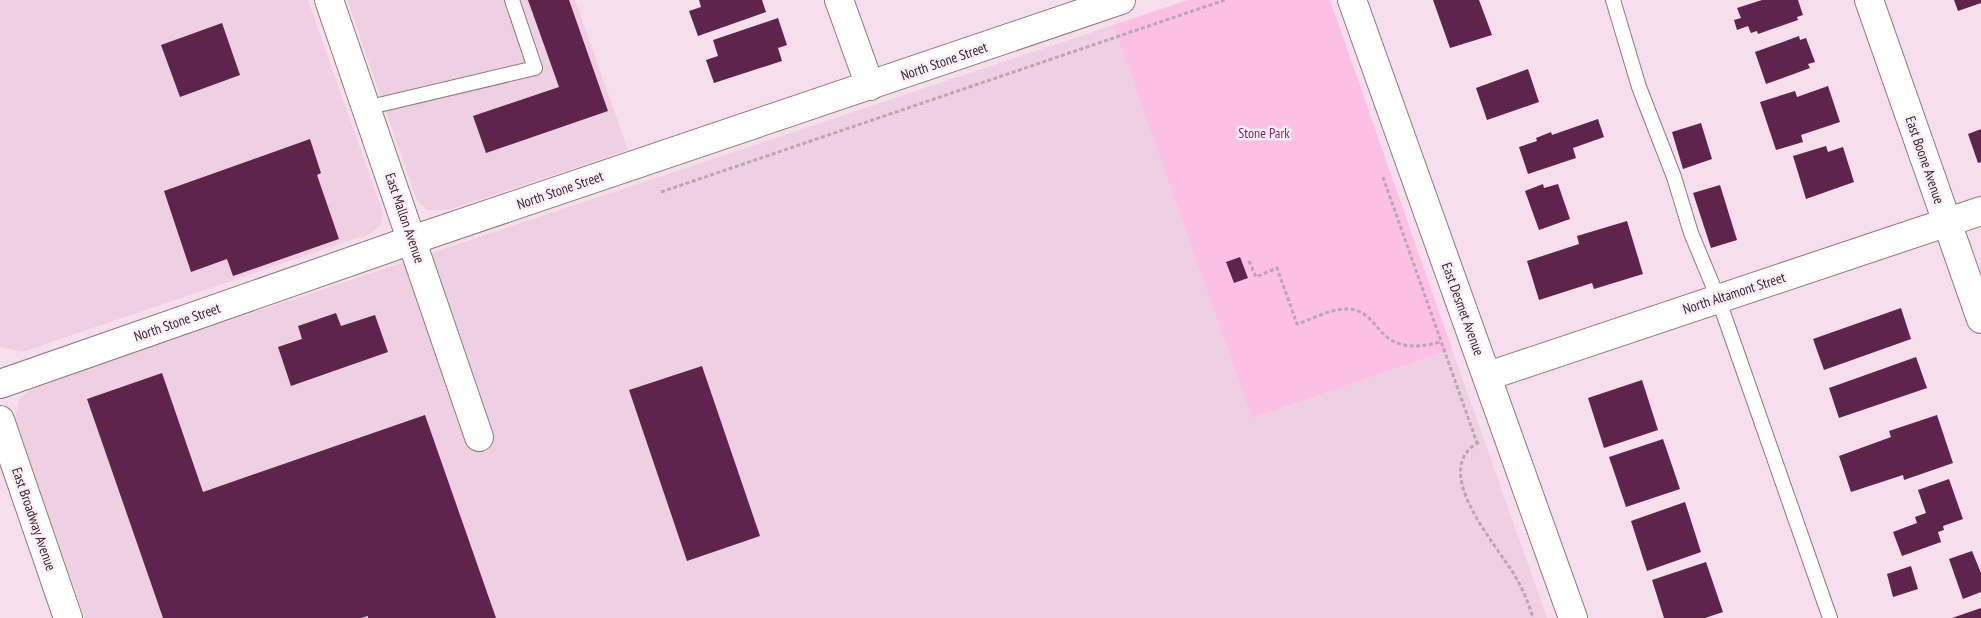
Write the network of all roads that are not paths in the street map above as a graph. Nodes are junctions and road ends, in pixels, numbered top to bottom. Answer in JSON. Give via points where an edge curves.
{"nodes":[{"id":1,"x":329,"y":0,"type":"edge"},
{"id":2,"x":512,"y":0,"type":"edge"},
{"id":3,"x":839,"y":0,"type":"edge"},
{"id":4,"x":1352,"y":0,"type":"edge"},
{"id":5,"x":1612,"y":0,"type":"edge"},
{"id":6,"x":1869,"y":0,"type":"edge"},
{"id":7,"x":1104,"y":3,"type":"edge"},
{"id":8,"x":870,"y":86,"type":"junction"},
{"id":9,"x":366,"y":108,"type":"junction"},
{"id":10,"x":1981,"y":211,"type":"edge"},
{"id":11,"x":1947,"y":222,"type":"junction"},
{"id":12,"x":412,"y":240,"type":"junction"},
{"id":13,"x":1718,"y":298,"type":"junction"},
{"id":14,"x":1981,"y":319,"type":"edge"},
{"id":15,"x":1488,"y":376,"type":"junction"},
{"id":16,"x":0,"y":384,"type":"edge"},
{"id":17,"x":0,"y":420,"type":"edge"},
{"id":18,"x":480,"y":437,"type":"dead end"},
{"id":19,"x":68,"y":618,"type":"edge"},
{"id":20,"x":1573,"y":618,"type":"edge"},
{"id":21,"x":1830,"y":618,"type":"edge"}],
"edges":[{"from":1,"to":9,"type":"street","name":"East Mallon Avenue"},
{"from":2,"to":9,"type":"lane","via":[[535,68]]},
{"from":3,"to":8,"type":"street"},
{"from":4,"to":15,"type":"street","name":"East Desmet Avenue"},
{"from":5,"to":13,"type":"lane","via":[[1645,103]]},
{"from":6,"to":11,"type":"street","name":"East Boone Avenue"},
{"from":7,"to":8,"type":"street","name":"North Stone Street"},
{"from":8,"to":12,"type":"street","name":"North Stone Street"},
{"from":9,"to":12,"type":"street","name":"East Mallon Avenue"},
{"from":10,"to":11,"type":"street","name":"North Altamont Street"},
{"from":11,"to":13,"type":"street","name":"North Altamont Street"},
{"from":11,"to":14,"type":"street","name":"East Boone Avenue"},
{"from":12,"to":16,"type":"street","name":"North Stone Street"},
{"from":12,"to":18,"type":"street","name":"East Mallon Avenue"},
{"from":13,"to":15,"type":"street","name":"North Altamont Street"},
{"from":13,"to":21,"type":"lane"},
{"from":15,"to":20,"type":"street","name":"East Desmet Avenue"},
{"from":17,"to":19,"type":"street","name":"East Broadway Avenue"}]}
